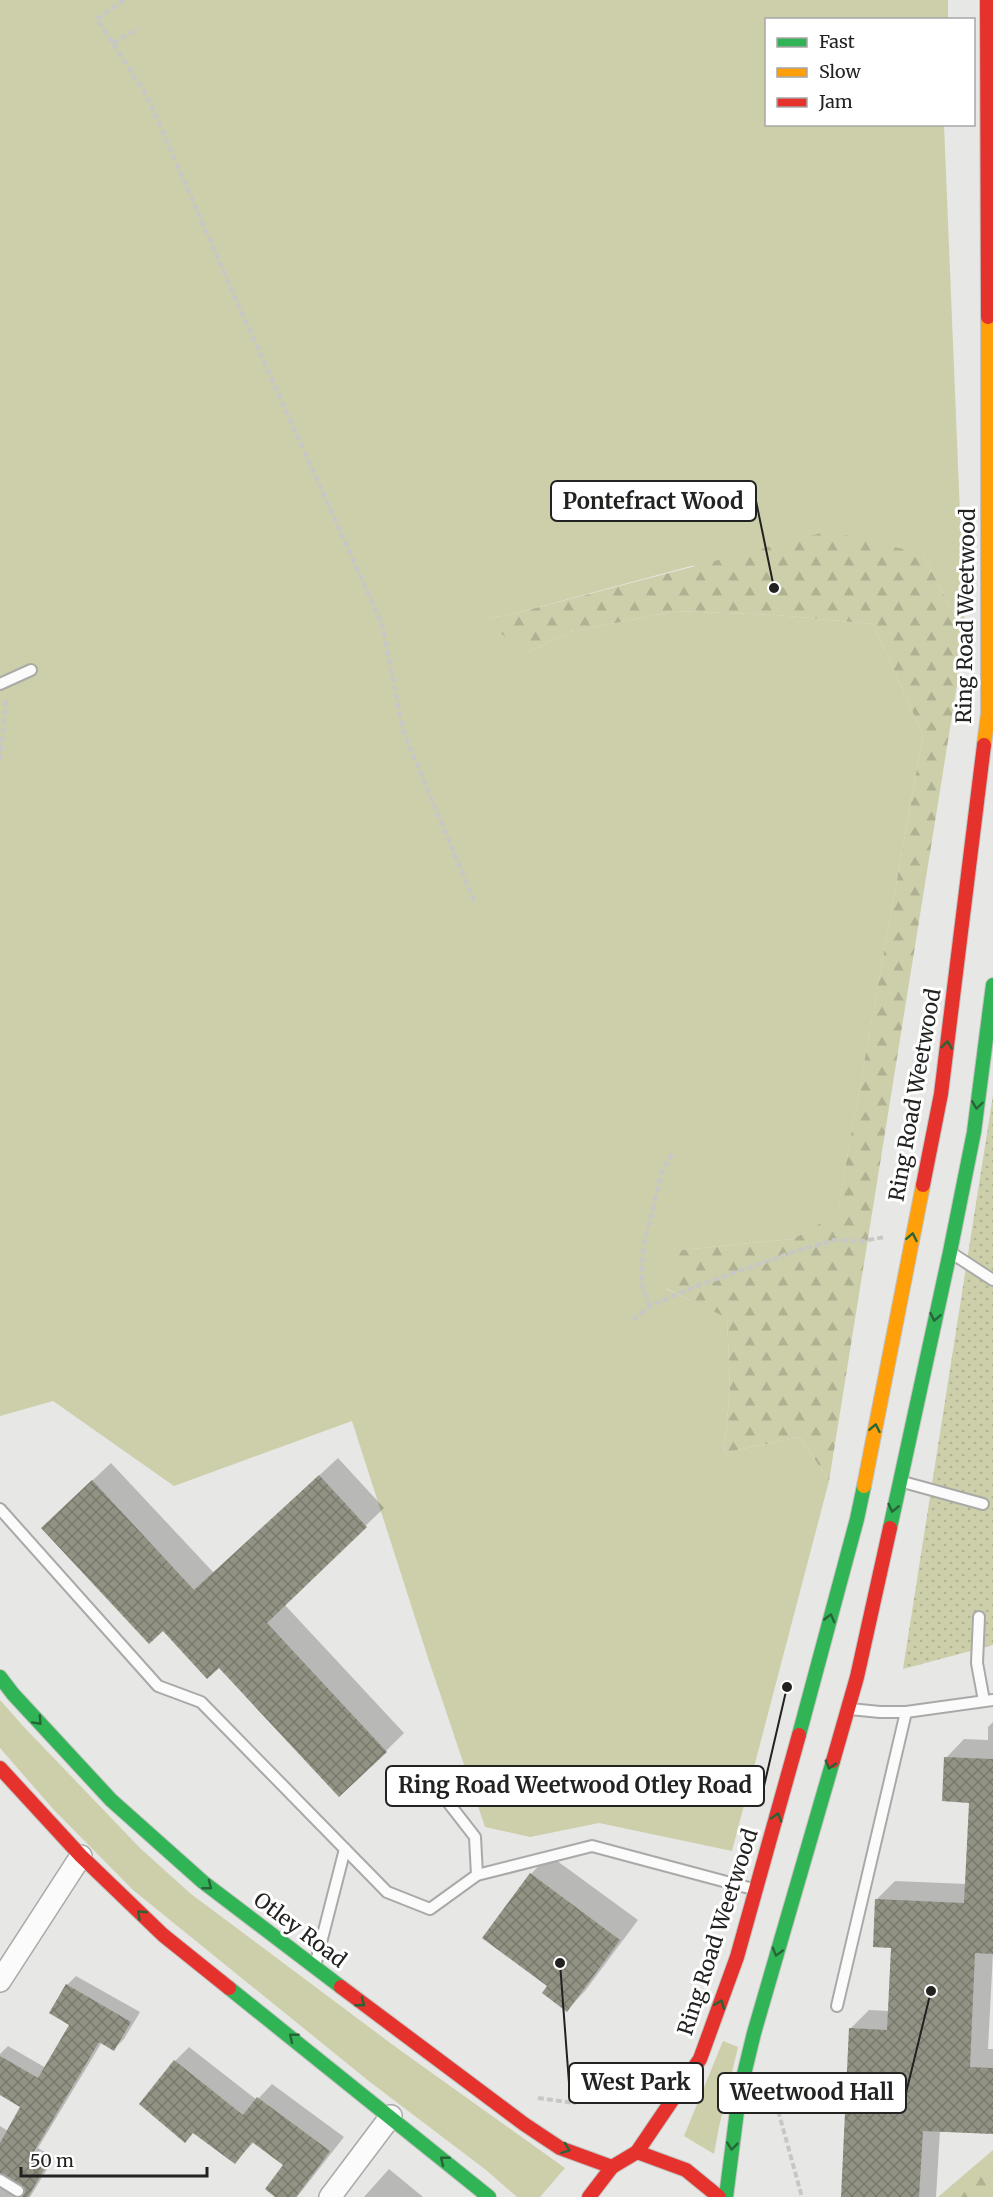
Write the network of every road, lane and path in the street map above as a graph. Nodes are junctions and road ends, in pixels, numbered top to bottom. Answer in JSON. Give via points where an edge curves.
{"nodes":[{"id":1,"x":124,"y":0,"type":"edge"},
{"id":2,"x":987,"y":0,"type":"edge"},
{"id":3,"x":138,"y":29,"type":"dead end"},
{"id":4,"x":113,"y":43,"type":"junction"},
{"id":5,"x":31,"y":670,"type":"dead end"},
{"id":6,"x":4,"y":682,"type":"edge"},
{"id":7,"x":0,"y":760,"type":"edge"},
{"id":8,"x":475,"y":903,"type":"dead end"},
{"id":9,"x":993,"y":985,"type":"edge"},
{"id":10,"x":673,"y":1152,"type":"dead end"},
{"id":11,"x":913,"y":1233,"type":"junction"},
{"id":12,"x":950,"y":1252,"type":"junction"},
{"id":13,"x":993,"y":1280,"type":"edge"},
{"id":14,"x":650,"y":1306,"type":"junction"},
{"id":15,"x":633,"y":1320,"type":"dead end"},
{"id":16,"x":899,"y":1481,"type":"junction"},
{"id":17,"x":983,"y":1504,"type":"dead end"},
{"id":18,"x":0,"y":1509,"type":"edge"},
{"id":19,"x":980,"y":1617,"type":"dead end"},
{"id":20,"x":0,"y":1677,"type":"edge"},
{"id":21,"x":989,"y":1700,"type":"edge"},
{"id":22,"x":846,"y":1708,"type":"junction"},
{"id":23,"x":906,"y":1712,"type":"junction"},
{"id":24,"x":0,"y":1768,"type":"edge"},
{"id":25,"x":421,"y":1775,"type":"dead end"},
{"id":26,"x":345,"y":1849,"type":"junction"},
{"id":27,"x":81,"y":1856,"type":"junction"},
{"id":28,"x":477,"y":1875,"type":"junction"},
{"id":29,"x":756,"y":1890,"type":"junction"},
{"id":30,"x":315,"y":1967,"type":"junction"},
{"id":31,"x":0,"y":1981,"type":"edge"},
{"id":32,"x":837,"y":2006,"type":"dead end"},
{"id":33,"x":665,"y":2063,"type":"dead end"},
{"id":34,"x":772,"y":2086,"type":"dead end"},
{"id":35,"x":530,"y":2097,"type":"dead end"},
{"id":36,"x":391,"y":2116,"type":"junction"},
{"id":37,"x":637,"y":2152,"type":"junction"},
{"id":38,"x":612,"y":2167,"type":"junction"},
{"id":39,"x":0,"y":2180,"type":"edge"},
{"id":40,"x":18,"y":2191,"type":"dead end"},
{"id":41,"x":330,"y":2197,"type":"edge"},
{"id":42,"x":489,"y":2197,"type":"edge"},
{"id":43,"x":589,"y":2197,"type":"edge"},
{"id":44,"x":719,"y":2197,"type":"edge"},
{"id":45,"x":726,"y":2197,"type":"edge"},
{"id":46,"x":802,"y":2197,"type":"edge"}],
"edges":[{"from":1,"to":4,"type":"path","via":[[97,19]]},
{"from":11,"to":2,"type":"highway","name":"Ring Road Weetwood","one_way":true,"via":[[941,1094],[988,714]]},
{"from":3,"to":4,"type":"path"},
{"from":4,"to":8,"type":"path","via":[[147,96],[382,624],[403,731]]},
{"from":5,"to":6,"type":"lane"},
{"from":6,"to":7,"type":"path"},
{"from":9,"to":12,"type":"highway","one_way":true,"via":[[974,1132]]},
{"from":10,"to":14,"type":"path","via":[[662,1172],[643,1248],[641,1282]]},
{"from":11,"to":14,"type":"path","via":[[834,1240],[694,1287]]},
{"from":29,"to":11,"type":"highway","name":"Ring Road Weetwood","one_way":true,"via":[[857,1519]]},
{"from":12,"to":13,"type":"lane"},
{"from":12,"to":16,"type":"highway","one_way":true},
{"from":14,"to":15,"type":"path"},
{"from":16,"to":17,"type":"lane"},
{"from":16,"to":22,"type":"highway","one_way":true,"via":[[857,1677]]},
{"from":18,"to":26,"type":"lane","via":[[158,1686],[201,1702]]},
{"from":19,"to":21,"type":"lane","via":[[977,1663]]},
{"from":20,"to":30,"type":"highway","name":"Otley Road","one_way":true,"via":[[111,1800],[203,1882]]},
{"from":21,"to":23,"type":"lane"},
{"from":22,"to":23,"type":"lane"},
{"from":22,"to":45,"type":"highway","one_way":true,"via":[[754,2032],[739,2095]]},
{"from":23,"to":32,"type":"lane"},
{"from":24,"to":27,"type":"highway"},
{"from":25,"to":28,"type":"lane","via":[[447,1800],[474,1837]]},
{"from":26,"to":28,"type":"lane","via":[[387,1892],[430,1909]]},
{"from":26,"to":30,"type":"lane"},
{"from":27,"to":31,"type":"street"},
{"from":36,"to":27,"type":"highway","one_way":true,"via":[[163,1935]]},
{"from":28,"to":29,"type":"lane","via":[[592,1846]]},
{"from":37,"to":29,"type":"highway","name":"Ring Road Weetwood","one_way":true,"via":[[700,2059],[737,1957]]},
{"from":30,"to":38,"type":"highway","name":"Otley Road","one_way":true,"via":[[524,2124],[560,2148]]},
{"from":33,"to":35,"type":"path","via":[[619,2090],[574,2103]]},
{"from":34,"to":46,"type":"path"},
{"from":36,"to":41,"type":"street"},
{"from":42,"to":36,"type":"highway","one_way":true},
{"from":37,"to":38,"type":"highway"},
{"from":37,"to":44,"type":"highway","via":[[686,2170]]},
{"from":38,"to":43,"type":"highway"},
{"from":39,"to":40,"type":"lane"}]}
